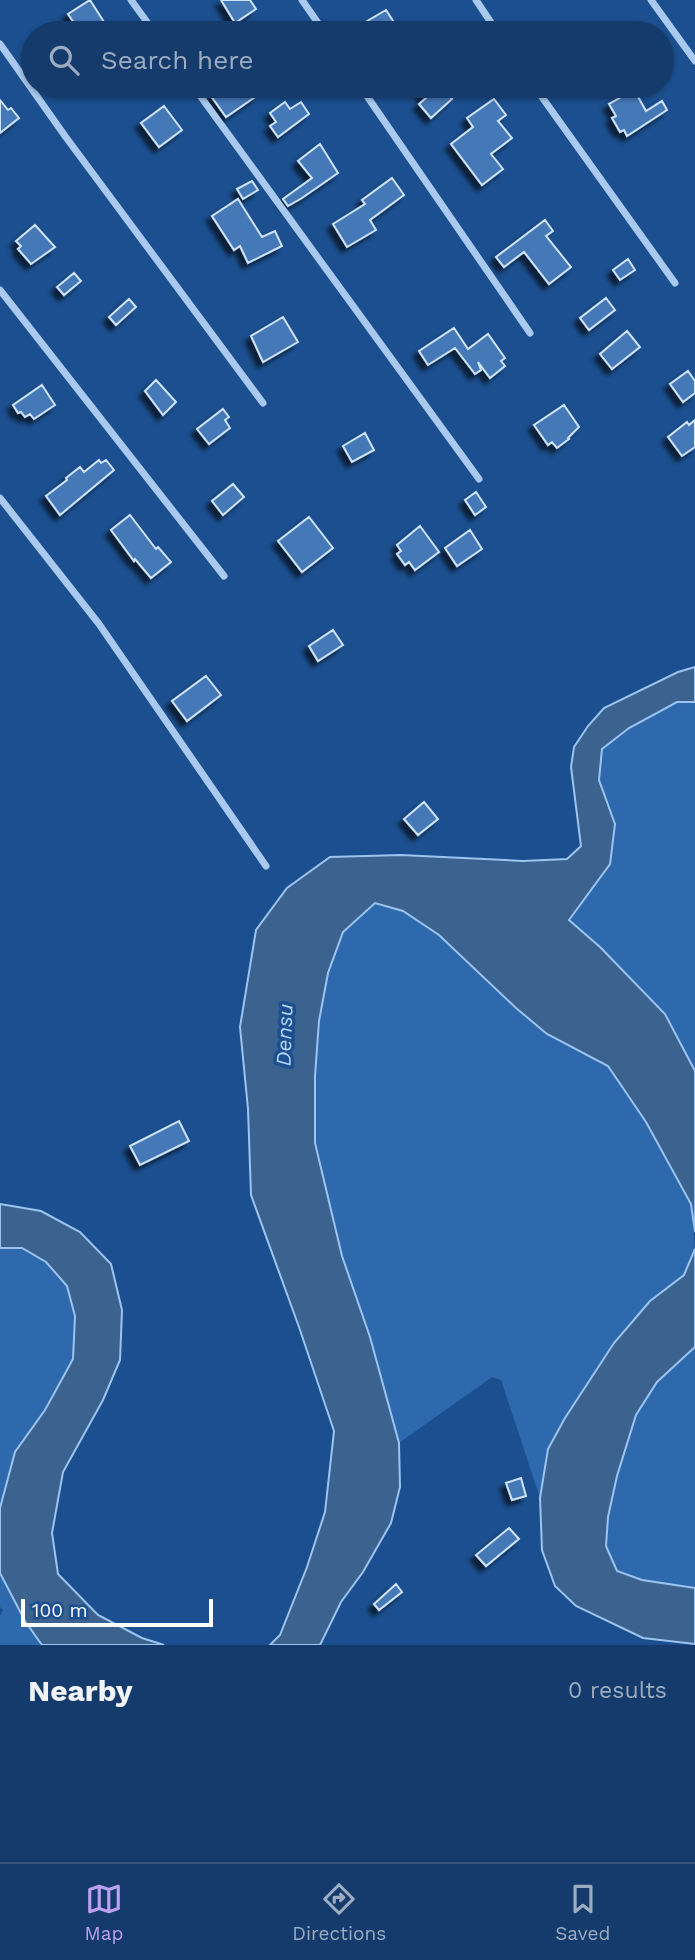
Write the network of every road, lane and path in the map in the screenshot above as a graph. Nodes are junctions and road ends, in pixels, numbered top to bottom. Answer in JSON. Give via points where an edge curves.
{"nodes":[{"id":1,"x":131,"y":0,"type":"edge"},
{"id":2,"x":302,"y":0,"type":"edge"},
{"id":3,"x":476,"y":0,"type":"edge"},
{"id":4,"x":651,"y":0,"type":"edge"},
{"id":5,"x":146,"y":21,"type":"edge"},
{"id":6,"x":317,"y":21,"type":"edge"},
{"id":7,"x":490,"y":21,"type":"edge"},
{"id":8,"x":666,"y":21,"type":"edge"},
{"id":9,"x":674,"y":32,"type":"edge"},
{"id":10,"x":0,"y":44,"type":"edge"},
{"id":11,"x":695,"y":61,"type":"edge"},
{"id":12,"x":21,"y":74,"type":"edge"},
{"id":13,"x":38,"y":98,"type":"edge"},
{"id":14,"x":202,"y":98,"type":"edge"},
{"id":15,"x":368,"y":98,"type":"edge"},
{"id":16,"x":543,"y":98,"type":"edge"},
{"id":17,"x":675,"y":283,"type":"dead end"},
{"id":18,"x":0,"y":290,"type":"edge"},
{"id":19,"x":530,"y":333,"type":"dead end"},
{"id":20,"x":263,"y":403,"type":"dead end"},
{"id":21,"x":479,"y":479,"type":"dead end"},
{"id":22,"x":0,"y":498,"type":"edge"},
{"id":23,"x":224,"y":576,"type":"dead end"},
{"id":24,"x":266,"y":866,"type":"dead end"}],
"edges":[{"from":1,"to":5,"type":"street"},
{"from":2,"to":6,"type":"street"},
{"from":3,"to":7,"type":"street"},
{"from":4,"to":8,"type":"street"},
{"from":9,"to":11,"type":"street"},
{"from":10,"to":12,"type":"street"},
{"from":13,"to":20,"type":"street"},
{"from":14,"to":21,"type":"street"},
{"from":15,"to":19,"type":"street"},
{"from":16,"to":17,"type":"street"},
{"from":18,"to":23,"type":"street"},
{"from":22,"to":24,"type":"street","via":[[99,624]]}]}
